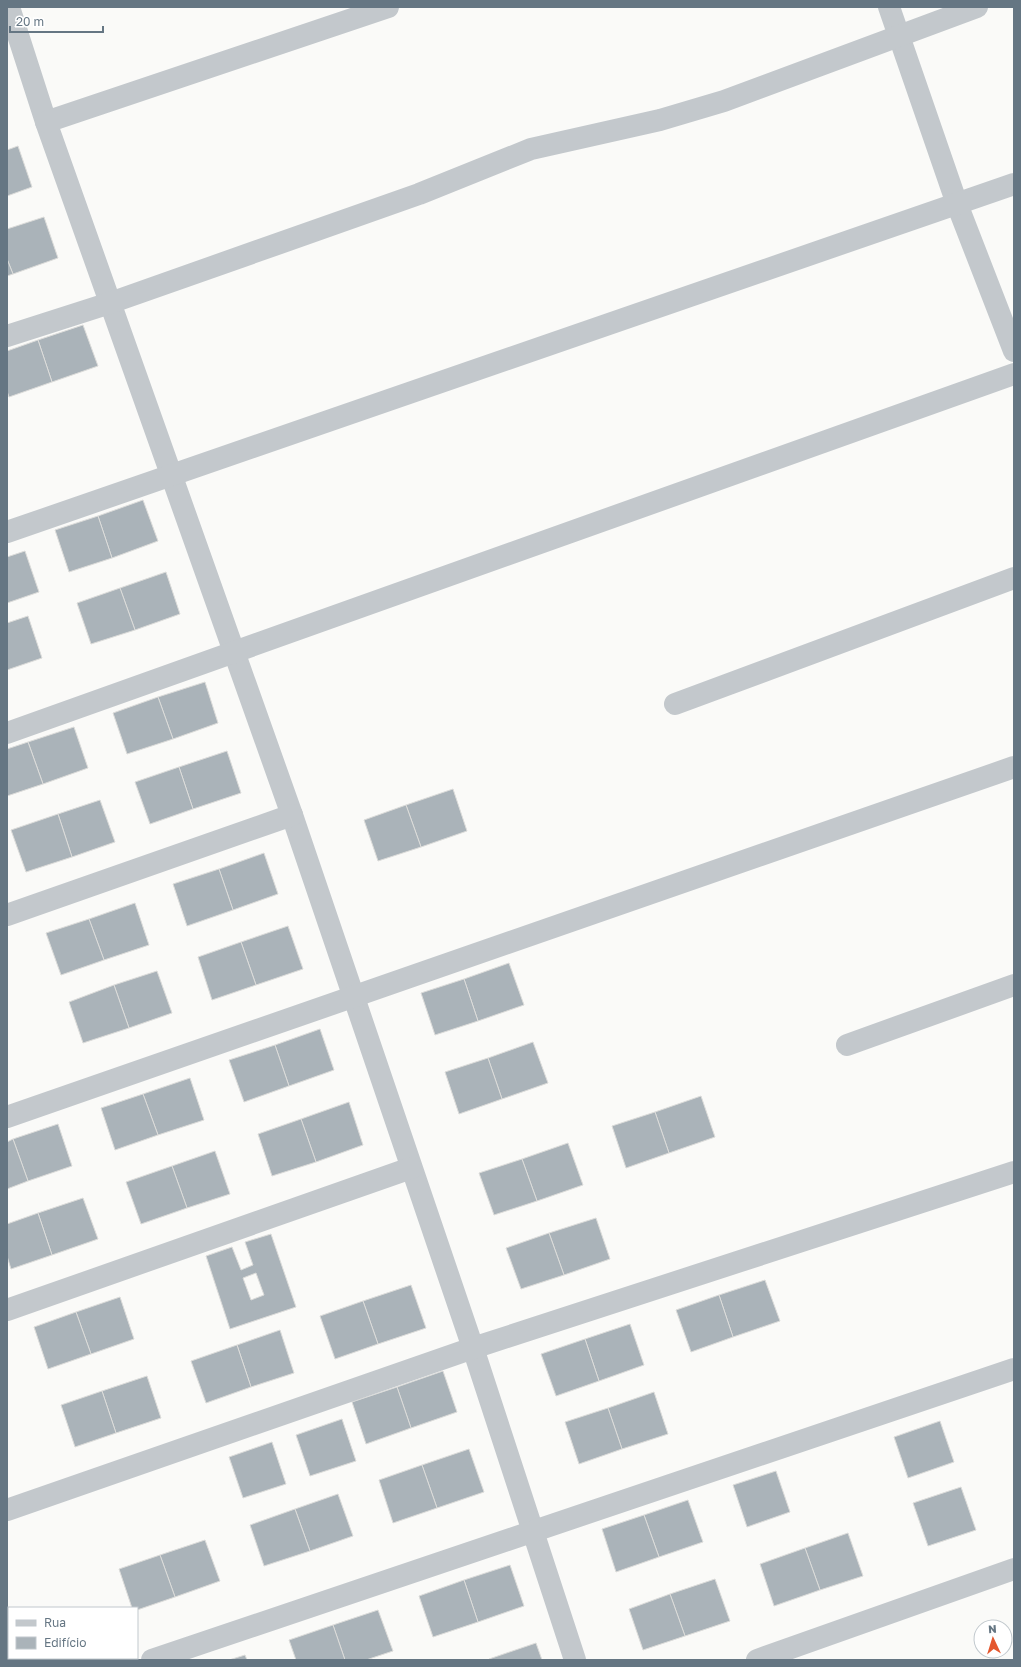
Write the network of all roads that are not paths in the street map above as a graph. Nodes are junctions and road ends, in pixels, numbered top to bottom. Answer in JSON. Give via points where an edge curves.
{"nodes":[{"id":1,"x":9,"y":7,"type":"edge"},
{"id":2,"x":388,"y":7,"type":"edge"},
{"id":3,"x":889,"y":7,"type":"edge"},
{"id":4,"x":977,"y":7,"type":"edge"},
{"id":5,"x":898,"y":36,"type":"junction"},
{"id":6,"x":46,"y":122,"type":"junction"},
{"id":7,"x":1014,"y":184,"type":"edge"},
{"id":8,"x":957,"y":204,"type":"junction"},
{"id":9,"x":110,"y":303,"type":"junction"},
{"id":10,"x":7,"y":336,"type":"edge"},
{"id":11,"x":1014,"y":350,"type":"edge"},
{"id":12,"x":1014,"y":374,"type":"edge"},
{"id":13,"x":171,"y":476,"type":"junction"},
{"id":14,"x":7,"y":532,"type":"edge"},
{"id":15,"x":1014,"y":578,"type":"edge"},
{"id":16,"x":235,"y":651,"type":"junction"},
{"id":17,"x":675,"y":704,"type":"dead end"},
{"id":18,"x":7,"y":732,"type":"edge"},
{"id":19,"x":1014,"y":767,"type":"edge"},
{"id":20,"x":292,"y":815,"type":"junction"},
{"id":21,"x":7,"y":915,"type":"edge"},
{"id":22,"x":1014,"y":985,"type":"edge"},
{"id":23,"x":354,"y":998,"type":"junction"},
{"id":24,"x":847,"y":1045,"type":"dead end"},
{"id":25,"x":7,"y":1117,"type":"edge"},
{"id":26,"x":411,"y":1168,"type":"junction"},
{"id":27,"x":1014,"y":1172,"type":"edge"},
{"id":28,"x":7,"y":1310,"type":"edge"},
{"id":29,"x":473,"y":1348,"type":"junction"},
{"id":30,"x":1014,"y":1369,"type":"edge"},
{"id":31,"x":7,"y":1510,"type":"edge"},
{"id":32,"x":534,"y":1532,"type":"junction"},
{"id":33,"x":1014,"y":1569,"type":"edge"},
{"id":34,"x":152,"y":1660,"type":"edge"},
{"id":35,"x":575,"y":1660,"type":"edge"},
{"id":36,"x":757,"y":1660,"type":"edge"}],
"edges":[{"from":1,"to":6,"type":"street"},
{"from":2,"to":6,"type":"street"},
{"from":3,"to":5,"type":"street"},
{"from":4,"to":5,"type":"street"},
{"from":5,"to":8,"type":"street"},
{"from":5,"to":9,"type":"street","via":[[724,101],[660,120],[531,149],[419,194]]},
{"from":6,"to":9,"type":"street"},
{"from":7,"to":8,"type":"street"},
{"from":8,"to":11,"type":"street"},
{"from":8,"to":13,"type":"street"},
{"from":9,"to":10,"type":"street"},
{"from":9,"to":13,"type":"street"},
{"from":12,"to":16,"type":"street"},
{"from":13,"to":14,"type":"street"},
{"from":13,"to":16,"type":"street"},
{"from":15,"to":17,"type":"street"},
{"from":16,"to":18,"type":"street"},
{"from":16,"to":20,"type":"street"},
{"from":19,"to":23,"type":"street"},
{"from":20,"to":21,"type":"street"},
{"from":20,"to":23,"type":"street"},
{"from":22,"to":24,"type":"street"},
{"from":23,"to":25,"type":"street"},
{"from":23,"to":26,"type":"street"},
{"from":26,"to":28,"type":"street"},
{"from":26,"to":29,"type":"street"},
{"from":27,"to":29,"type":"street"},
{"from":29,"to":31,"type":"street"},
{"from":29,"to":32,"type":"street"},
{"from":30,"to":32,"type":"street"},
{"from":32,"to":34,"type":"street"},
{"from":32,"to":35,"type":"street"},
{"from":33,"to":36,"type":"street"}]}
